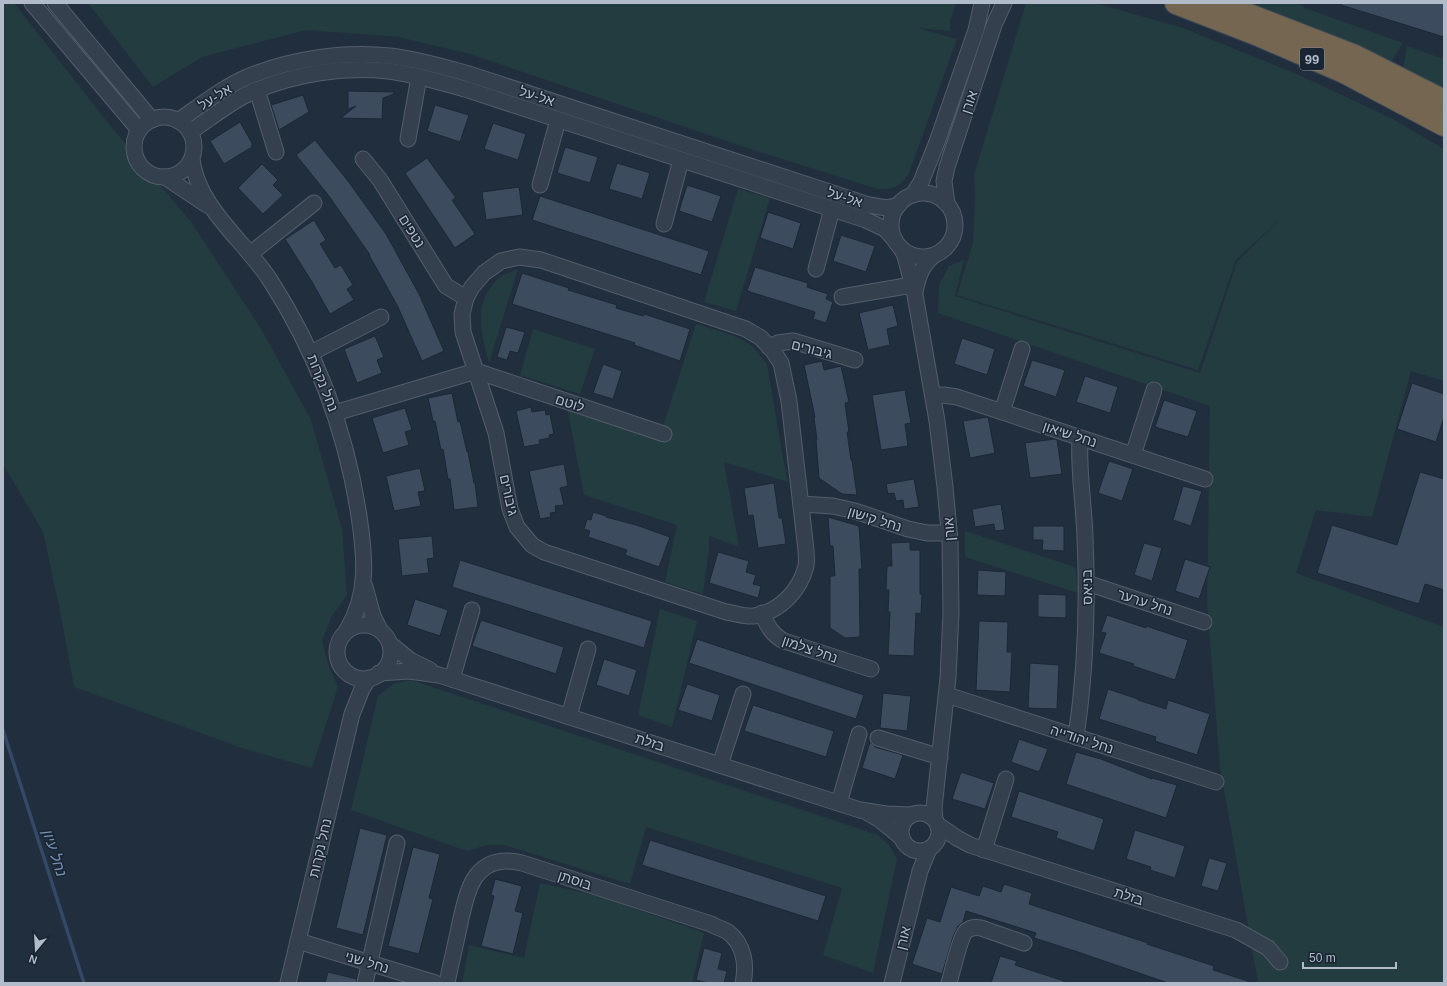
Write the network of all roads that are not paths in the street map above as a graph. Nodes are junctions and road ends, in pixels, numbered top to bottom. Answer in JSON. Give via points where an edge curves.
{"nodes":[{"id":1,"x":32,"y":3,"type":"edge"},
{"id":2,"x":55,"y":3,"type":"edge"},
{"id":3,"x":982,"y":3,"type":"edge"},
{"id":4,"x":1004,"y":3,"type":"edge"},
{"id":5,"x":1176,"y":3,"type":"edge"},
{"id":6,"x":1218,"y":3,"type":"edge"},
{"id":7,"x":419,"y":77,"type":"junction"},
{"id":8,"x":257,"y":90,"type":"junction"},
{"id":9,"x":1444,"y":101,"type":"edge"},
{"id":10,"x":152,"y":120,"type":"junction"},
{"id":11,"x":558,"y":120,"type":"junction"},
{"id":12,"x":178,"y":121,"type":"junction"},
{"id":13,"x":1444,"y":125,"type":"edge"},
{"id":14,"x":139,"y":130,"type":"junction"},
{"id":15,"x":190,"y":132,"type":"junction"},
{"id":16,"x":408,"y":139,"type":"dead end"},
{"id":17,"x":276,"y":152,"type":"dead end"},
{"id":18,"x":363,"y":159,"type":"dead end"},
{"id":19,"x":192,"y":160,"type":"junction"},
{"id":20,"x":681,"y":160,"type":"junction"},
{"id":21,"x":165,"y":177,"type":"junction"},
{"id":22,"x":540,"y":185,"type":"dead end"},
{"id":23,"x":913,"y":195,"type":"junction"},
{"id":24,"x":314,"y":203,"type":"dead end"},
{"id":25,"x":947,"y":204,"type":"junction"},
{"id":26,"x":899,"y":205,"type":"junction"},
{"id":27,"x":213,"y":209,"type":"junction"},
{"id":28,"x":832,"y":209,"type":"junction"},
{"id":29,"x":664,"y":224,"type":"dead end"},
{"id":30,"x":898,"y":244,"type":"junction"},
{"id":31,"x":250,"y":254,"type":"junction"},
{"id":32,"x":933,"y":256,"type":"junction"},
{"id":33,"x":816,"y":270,"type":"dead end"},
{"id":34,"x":914,"y":290,"type":"junction"},
{"id":35,"x":842,"y":297,"type":"dead end"},
{"id":36,"x":466,"y":298,"type":"junction"},
{"id":37,"x":381,"y":317,"type":"dead end"},
{"id":38,"x":769,"y":347,"type":"junction"},
{"id":39,"x":1022,"y":348,"type":"dead end"},
{"id":40,"x":311,"y":354,"type":"junction"},
{"id":41,"x":855,"y":360,"type":"dead end"},
{"id":42,"x":476,"y":371,"type":"junction"},
{"id":43,"x":1154,"y":390,"type":"dead end"},
{"id":44,"x":933,"y":396,"type":"junction"},
{"id":45,"x":1002,"y":412,"type":"junction"},
{"id":46,"x":335,"y":413,"type":"junction"},
{"id":47,"x":664,"y":434,"type":"dead end"},
{"id":48,"x":1080,"y":438,"type":"junction"},
{"id":49,"x":1133,"y":455,"type":"junction"},
{"id":50,"x":1205,"y":479,"type":"dead end"},
{"id":51,"x":801,"y":504,"type":"junction"},
{"id":52,"x":949,"y":533,"type":"junction"},
{"id":53,"x":1087,"y":583,"type":"junction"},
{"id":54,"x":364,"y":584,"type":"junction"},
{"id":55,"x":472,"y":610,"type":"dead end"},
{"id":56,"x":762,"y":613,"type":"junction"},
{"id":57,"x":1204,"y":622,"type":"dead end"},
{"id":58,"x":347,"y":630,"type":"junction"},
{"id":59,"x":380,"y":630,"type":"junction"},
{"id":60,"x":390,"y":644,"type":"junction"},
{"id":61,"x":588,"y":649,"type":"dead end"},
{"id":62,"x":871,"y":669,"type":"dead end"},
{"id":63,"x":344,"y":671,"type":"junction"},
{"id":64,"x":374,"y":676,"type":"junction"},
{"id":65,"x":446,"y":677,"type":"junction"},
{"id":66,"x":743,"y":694,"type":"dead end"},
{"id":67,"x":947,"y":695,"type":"junction"},
{"id":68,"x":352,"y":714,"type":"junction"},
{"id":69,"x":569,"y":716,"type":"junction"},
{"id":70,"x":859,"y":734,"type":"dead end"},
{"id":71,"x":1076,"y":737,"type":"junction"},
{"id":72,"x":878,"y":738,"type":"dead end"},
{"id":73,"x":939,"y":761,"type":"junction"},
{"id":74,"x":720,"y":765,"type":"junction"},
{"id":75,"x":1006,"y":779,"type":"dead end"},
{"id":76,"x":1216,"y":782,"type":"dead end"},
{"id":77,"x":839,"y":803,"type":"junction"},
{"id":78,"x":860,"y":810,"type":"junction"},
{"id":79,"x":913,"y":814,"type":"junction"},
{"id":80,"x":937,"y":823,"type":"junction"},
{"id":81,"x":903,"y":841,"type":"junction"},
{"id":82,"x":397,"y":843,"type":"dead end"},
{"id":83,"x":970,"y":845,"type":"junction"},
{"id":84,"x":932,"y":847,"type":"junction"},
{"id":85,"x":984,"y":850,"type":"junction"},
{"id":86,"x":915,"y":894,"type":"junction"},
{"id":87,"x":298,"y":941,"type":"junction"},
{"id":88,"x":1024,"y":943,"type":"dead end"},
{"id":89,"x":369,"y":962,"type":"junction"},
{"id":90,"x":1280,"y":962,"type":"dead end"},
{"id":91,"x":288,"y":983,"type":"edge"},
{"id":92,"x":365,"y":983,"type":"edge"},
{"id":93,"x":435,"y":983,"type":"edge"},
{"id":94,"x":447,"y":983,"type":"edge"},
{"id":95,"x":742,"y":983,"type":"edge"},
{"id":96,"x":892,"y":983,"type":"edge"},
{"id":97,"x":949,"y":983,"type":"edge"}],
"edges":[{"from":1,"to":14,"type":"street"},
{"from":2,"to":10,"type":"street"},
{"from":3,"to":23,"type":"street","name":"אורן","via":[[976,30],[937,142]]},
{"from":4,"to":25,"type":"street","name":"אורן","via":[[994,25],[947,167],[944,181]]},
{"from":5,"to":13,"type":"highway","number":"99","via":[[1344,72]]},
{"from":6,"to":9,"type":"highway","number":"99","via":[[1355,56]]},
{"from":7,"to":8,"type":"street","name":"אל-על","via":[[388,71],[333,71],[300,76]]},
{"from":7,"to":11,"type":"street","name":"אל-על","via":[[465,89]]},
{"from":7,"to":16,"type":"street"},
{"from":8,"to":15,"type":"street","name":"אל-על"},
{"from":8,"to":17,"type":"street"},
{"from":10,"to":12,"type":"street","via":[[160,117]]},
{"from":10,"to":14,"type":"street"},
{"from":11,"to":20,"type":"street","name":"אל-על"},
{"from":11,"to":22,"type":"street"},
{"from":12,"to":15,"type":"street"},
{"from":12,"to":26,"type":"street","name":"אל-על","via":[[247,77],[296,61],[363,54],[389,56],[469,74],[869,205],[887,208]]},
{"from":14,"to":21,"type":"street","via":[[135,139],[136,159],[141,168],[149,174]]},
{"from":15,"to":19,"type":"street","via":[[194,146]]},
{"from":18,"to":36,"type":"street","name":"נטפים","via":[[380,180],[446,286]]},
{"from":19,"to":21,"type":"street","via":[[178,174]]},
{"from":19,"to":27,"type":"street","name":"נחל נקרות","via":[[199,184]]},
{"from":20,"to":28,"type":"street","name":"אל-על"},
{"from":20,"to":29,"type":"street"},
{"from":21,"to":27,"type":"street","name":"נחל נקרות"},
{"from":23,"to":25,"type":"street","via":[[930,194]]},
{"from":23,"to":26,"type":"street"},
{"from":24,"to":31,"type":"street"},
{"from":25,"to":32,"type":"street","via":[[953,213],[954,234],[950,244]]},
{"from":26,"to":30,"type":"street","via":[[892,226]]},
{"from":27,"to":31,"type":"street","name":"נחל נקרות"},
{"from":28,"to":30,"type":"street","name":"אל-על","via":[[885,229]]},
{"from":28,"to":33,"type":"street"},
{"from":30,"to":32,"type":"street","via":[[915,256]]},
{"from":30,"to":34,"type":"street","name":"אורן","via":[[905,256]]},
{"from":31,"to":40,"type":"street","name":"נחל נקרות","via":[[293,318]]},
{"from":32,"to":34,"type":"street","name":"אורן","via":[[923,266]]},
{"from":34,"to":35,"type":"street"},
{"from":34,"to":44,"type":"street","name":"אורן"},
{"from":36,"to":38,"type":"street","name":"גיבורים","via":[[484,273],[500,262],[519,257],[541,260],[746,329],[761,338]]},
{"from":36,"to":42,"type":"street","name":"גיבורים","via":[[462,314],[463,332]]},
{"from":37,"to":40,"type":"street"},
{"from":38,"to":41,"type":"street","name":"גיבורים","via":[[793,341]]},
{"from":38,"to":51,"type":"street","name":"גיבורים","via":[[781,363],[789,401]]},
{"from":39,"to":45,"type":"street"},
{"from":40,"to":46,"type":"street","name":"נחל נקרות"},
{"from":42,"to":46,"type":"street"},
{"from":42,"to":47,"type":"street","name":"לוטם"},
{"from":42,"to":56,"type":"street","name":"גיבורים","via":[[496,432],[510,509],[517,527],[532,544],[544,552],[726,612],[753,616]]},
{"from":43,"to":49,"type":"street"},
{"from":44,"to":45,"type":"street","name":"נחל שיאון","via":[[958,397]]},
{"from":44,"to":52,"type":"street","name":"אורן"},
{"from":45,"to":48,"type":"street","name":"נחל שיאון"},
{"from":46,"to":54,"type":"street","name":"נחל נקרות","via":[[345,444],[362,532]]},
{"from":48,"to":49,"type":"street","name":"נחל שיאון"},
{"from":48,"to":53,"type":"street","name":"בניאס"},
{"from":49,"to":50,"type":"street","name":"נחל שיאון"},
{"from":51,"to":52,"type":"street","name":"נחל קישון","via":[[833,506],[855,511],[927,533]]},
{"from":51,"to":56,"type":"street","name":"גיבורים","via":[[807,564],[801,582],[790,597],[772,610]]},
{"from":52,"to":67,"type":"street","name":"אורן","via":[[951,612]]},
{"from":53,"to":57,"type":"street","name":"נחל ערער"},
{"from":53,"to":71,"type":"street","name":"בניאס","via":[[1082,696]]},
{"from":54,"to":58,"type":"street","name":"נחל נקרות","via":[[355,615]]},
{"from":54,"to":59,"type":"street","name":"נחל נקרות","via":[[373,616]]},
{"from":55,"to":65,"type":"street"},
{"from":56,"to":62,"type":"street","name":"נחל צלמון","via":[[777,638]]},
{"from":58,"to":59,"type":"street","via":[[364,624]]},
{"from":58,"to":63,"type":"street","via":[[337,645],[339,663]]},
{"from":59,"to":60,"type":"street"},
{"from":60,"to":64,"type":"street","via":[[388,664]]},
{"from":60,"to":65,"type":"street","name":"בזלת","via":[[410,660]]},
{"from":61,"to":69,"type":"street"},
{"from":63,"to":64,"type":"street","via":[[360,679]]},
{"from":63,"to":68,"type":"street","name":"נחל נקרות","via":[[349,683]]},
{"from":64,"to":65,"type":"street","name":"בזלת","via":[[408,671]]},
{"from":64,"to":68,"type":"street","name":"נחל נקרות","via":[[362,689]]},
{"from":65,"to":69,"type":"street","name":"בזלת"},
{"from":66,"to":74,"type":"street"},
{"from":67,"to":71,"type":"street","name":"נחל יהודייה"},
{"from":67,"to":73,"type":"street","name":"אורן"},
{"from":68,"to":87,"type":"street","name":"נחל נקרות"},
{"from":69,"to":74,"type":"street","name":"בזלת"},
{"from":70,"to":77,"type":"street"},
{"from":71,"to":76,"type":"street","name":"נחל יהודייה"},
{"from":72,"to":73,"type":"street"},
{"from":73,"to":79,"type":"street","name":"אורן","via":[[927,792]]},
{"from":73,"to":80,"type":"street","name":"אורן","via":[[934,808]]},
{"from":74,"to":77,"type":"street","name":"בזלת"},
{"from":75,"to":85,"type":"street"},
{"from":77,"to":78,"type":"street","name":"בזלת"},
{"from":78,"to":79,"type":"street","name":"בזלת","via":[[886,814]]},
{"from":78,"to":81,"type":"street","name":"בזלת","via":[[880,820]]},
{"from":79,"to":80,"type":"street","via":[[927,814]]},
{"from":79,"to":81,"type":"street","via":[[906,818],[901,828]]},
{"from":80,"to":83,"type":"street","name":"בזלת"},
{"from":80,"to":84,"type":"street","via":[[939,835]]},
{"from":81,"to":84,"type":"street","via":[[908,847],[918,851]]},
{"from":81,"to":86,"type":"street","name":"אורן","via":[[913,868]]},
{"from":82,"to":89,"type":"street"},
{"from":83,"to":84,"type":"street","name":"בזלת","via":[[946,843]]},
{"from":83,"to":85,"type":"street","name":"בזלת"},
{"from":84,"to":86,"type":"street","name":"אורן","via":[[924,859]]},
{"from":85,"to":90,"type":"street","name":"בזלת","via":[[1236,930],[1268,948]]},
{"from":86,"to":96,"type":"street","name":"אורן"},
{"from":87,"to":89,"type":"street","name":"נחל שני"},
{"from":87,"to":91,"type":"street","name":"נחל נקרות"},
{"from":88,"to":97,"type":"street","via":[[981,928],[970,928],[963,934]]},
{"from":89,"to":92,"type":"street"},
{"from":89,"to":93,"type":"street","name":"נחל שני"},
{"from":94,"to":95,"type":"street","name":"בוסתן","via":[[471,883],[480,871],[493,863],[507,861],[522,863],[711,924],[728,932],[740,945],[744,959]]}]}
